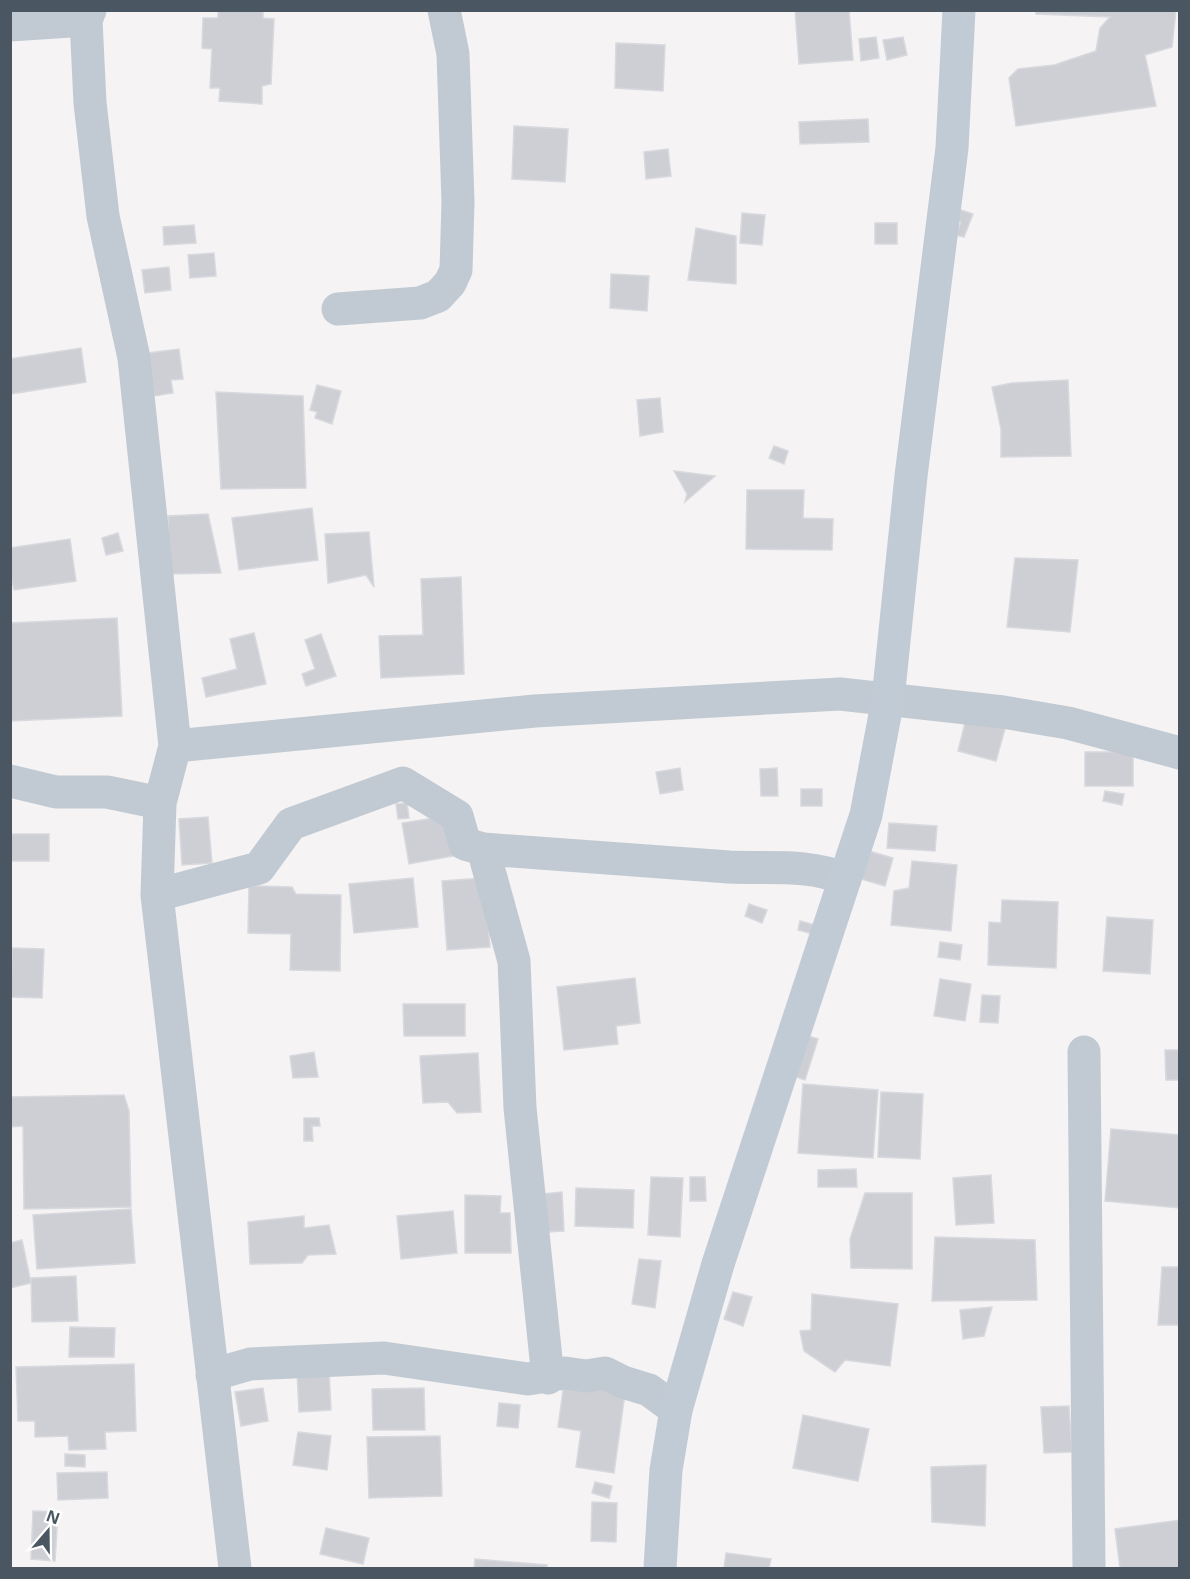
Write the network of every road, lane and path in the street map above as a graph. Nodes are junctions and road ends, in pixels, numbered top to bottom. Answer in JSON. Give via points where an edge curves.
{"nodes":[{"id":1,"x":444,"y":10,"type":"edge"},
{"id":2,"x":959,"y":10,"type":"edge"},
{"id":3,"x":88,"y":15,"type":"edge"},
{"id":4,"x":10,"y":25,"type":"edge"},
{"id":5,"x":338,"y":309,"type":"dead end"},
{"id":6,"x":888,"y":699,"type":"junction"},
{"id":7,"x":175,"y":746,"type":"junction"},
{"id":8,"x":1179,"y":753,"type":"edge"},
{"id":9,"x":10,"y":781,"type":"edge"},
{"id":10,"x":160,"y":803,"type":"junction"},
{"id":11,"x":483,"y":849,"type":"junction"},
{"id":12,"x":845,"y":879,"type":"junction"},
{"id":13,"x":157,"y":895,"type":"junction"},
{"id":14,"x":1084,"y":1052,"type":"dead end"},
{"id":15,"x":212,"y":1375,"type":"junction"},
{"id":16,"x":548,"y":1378,"type":"junction"},
{"id":17,"x":676,"y":1410,"type":"junction"},
{"id":18,"x":235,"y":1569,"type":"edge"},
{"id":19,"x":660,"y":1569,"type":"edge"},
{"id":20,"x":1089,"y":1569,"type":"edge"}],
"edges":[{"from":1,"to":5,"type":"street","via":[[453,54],[459,201],[456,270],[438,296],[420,303]]},
{"from":2,"to":6,"type":"street","via":[[952,148]]},
{"from":3,"to":4,"type":"street"},
{"from":3,"to":7,"type":"street","via":[[90,103],[103,216],[134,358]]},
{"from":6,"to":7,"type":"street","via":[[840,694],[591,708]]},
{"from":6,"to":8,"type":"street","via":[[1068,723]]},
{"from":6,"to":12,"type":"street","via":[[866,815]]},
{"from":7,"to":10,"type":"street"},
{"from":9,"to":10,"type":"street","via":[[56,792],[107,792]]},
{"from":10,"to":13,"type":"street"},
{"from":11,"to":12,"type":"street","via":[[733,867],[799,867]]},
{"from":11,"to":13,"type":"street","via":[[465,844],[458,816],[403,783],[291,824],[259,868]]},
{"from":11,"to":16,"type":"street","via":[[514,961],[520,1107]]},
{"from":12,"to":17,"type":"street","via":[[718,1264]]},
{"from":13,"to":15,"type":"street"},
{"from":14,"to":20,"type":"street"},
{"from":15,"to":16,"type":"street","via":[[250,1364],[384,1358],[528,1379]]},
{"from":15,"to":18,"type":"street"},
{"from":16,"to":17,"type":"street","via":[[565,1373],[605,1373],[649,1390]]},
{"from":17,"to":19,"type":"street","via":[[666,1470]]}]}
